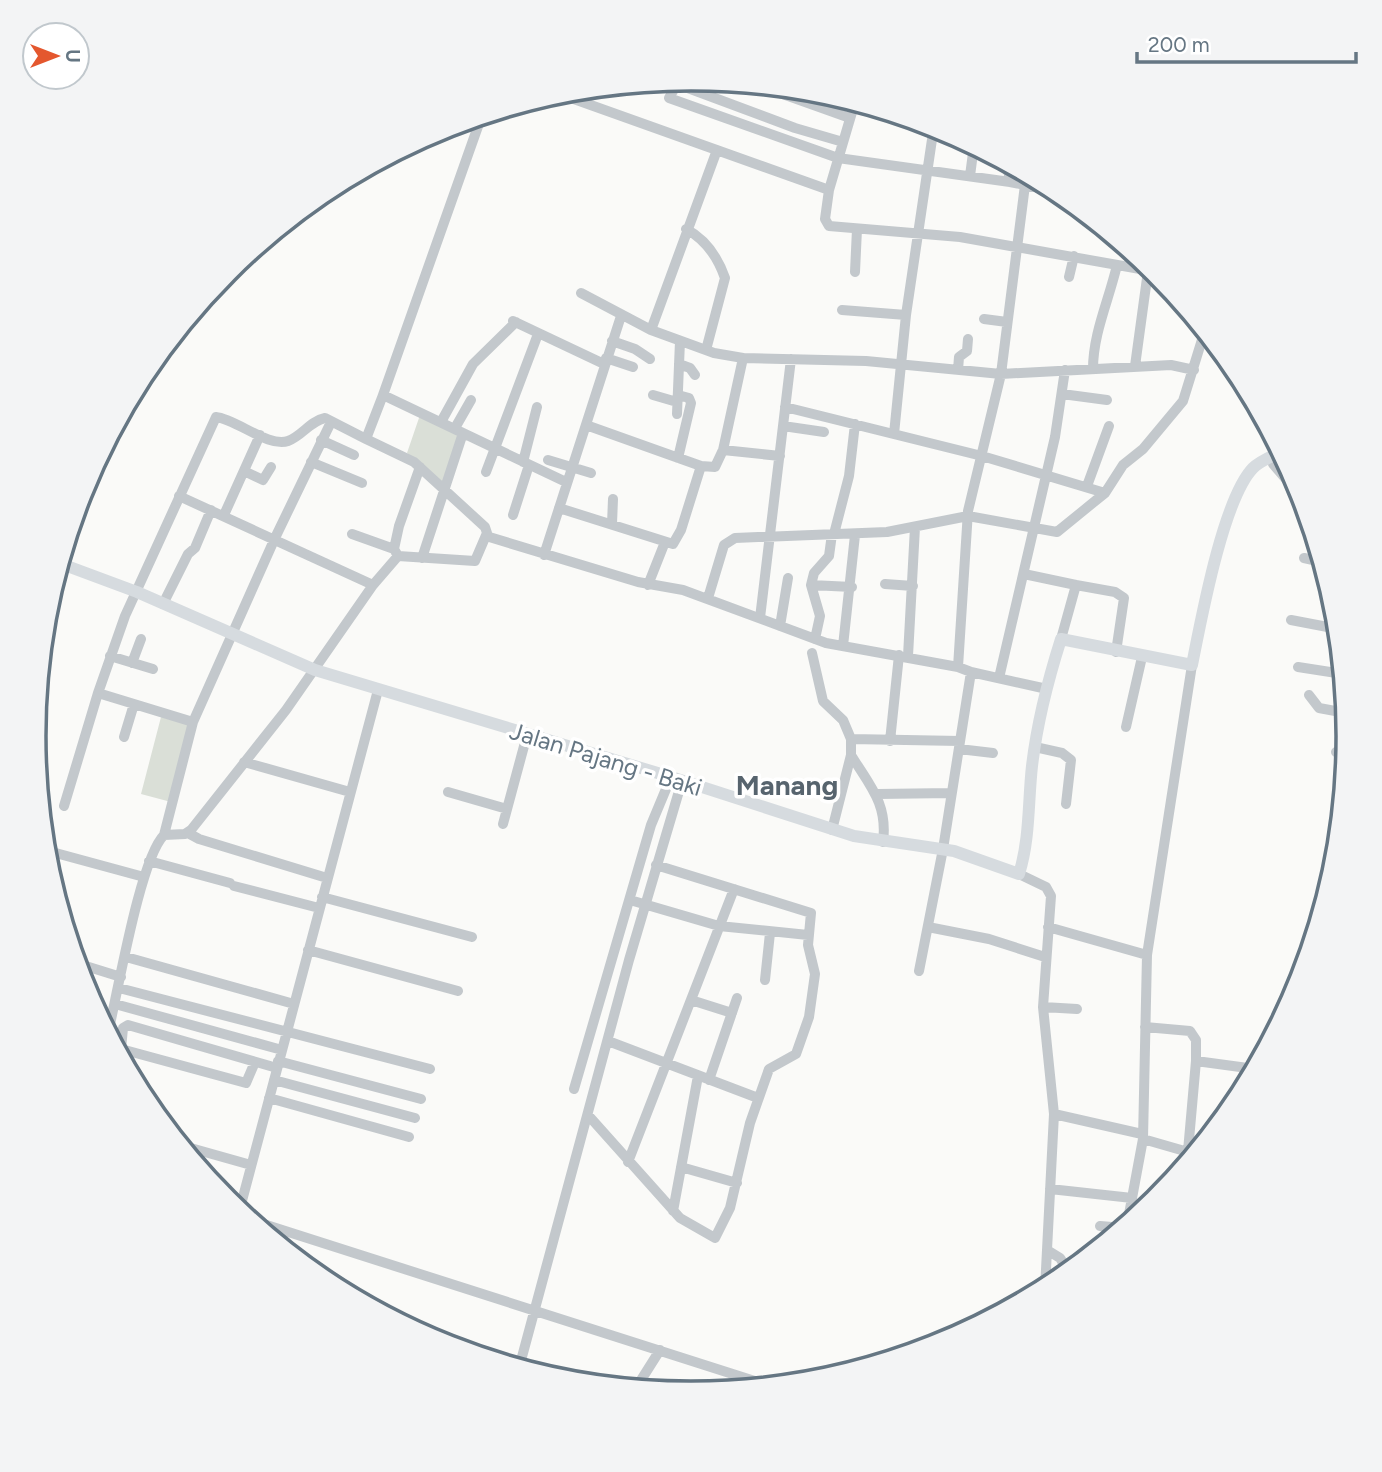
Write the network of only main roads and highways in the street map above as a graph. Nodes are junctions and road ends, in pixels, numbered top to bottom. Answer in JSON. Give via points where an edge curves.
{"nodes":[{"id":1,"x":1273,"y":458,"type":"edge"},
{"id":2,"x":68,"y":566,"type":"edge"}],
"edges":[{"from":1,"to":2,"type":"main road","name":"Jalan Pajang - Baki","via":[[1255,466],[1241,487],[1222,539],[1192,665],[1061,639],[1035,747],[1019,874],[961,852],[832,830],[315,670]]}]}
